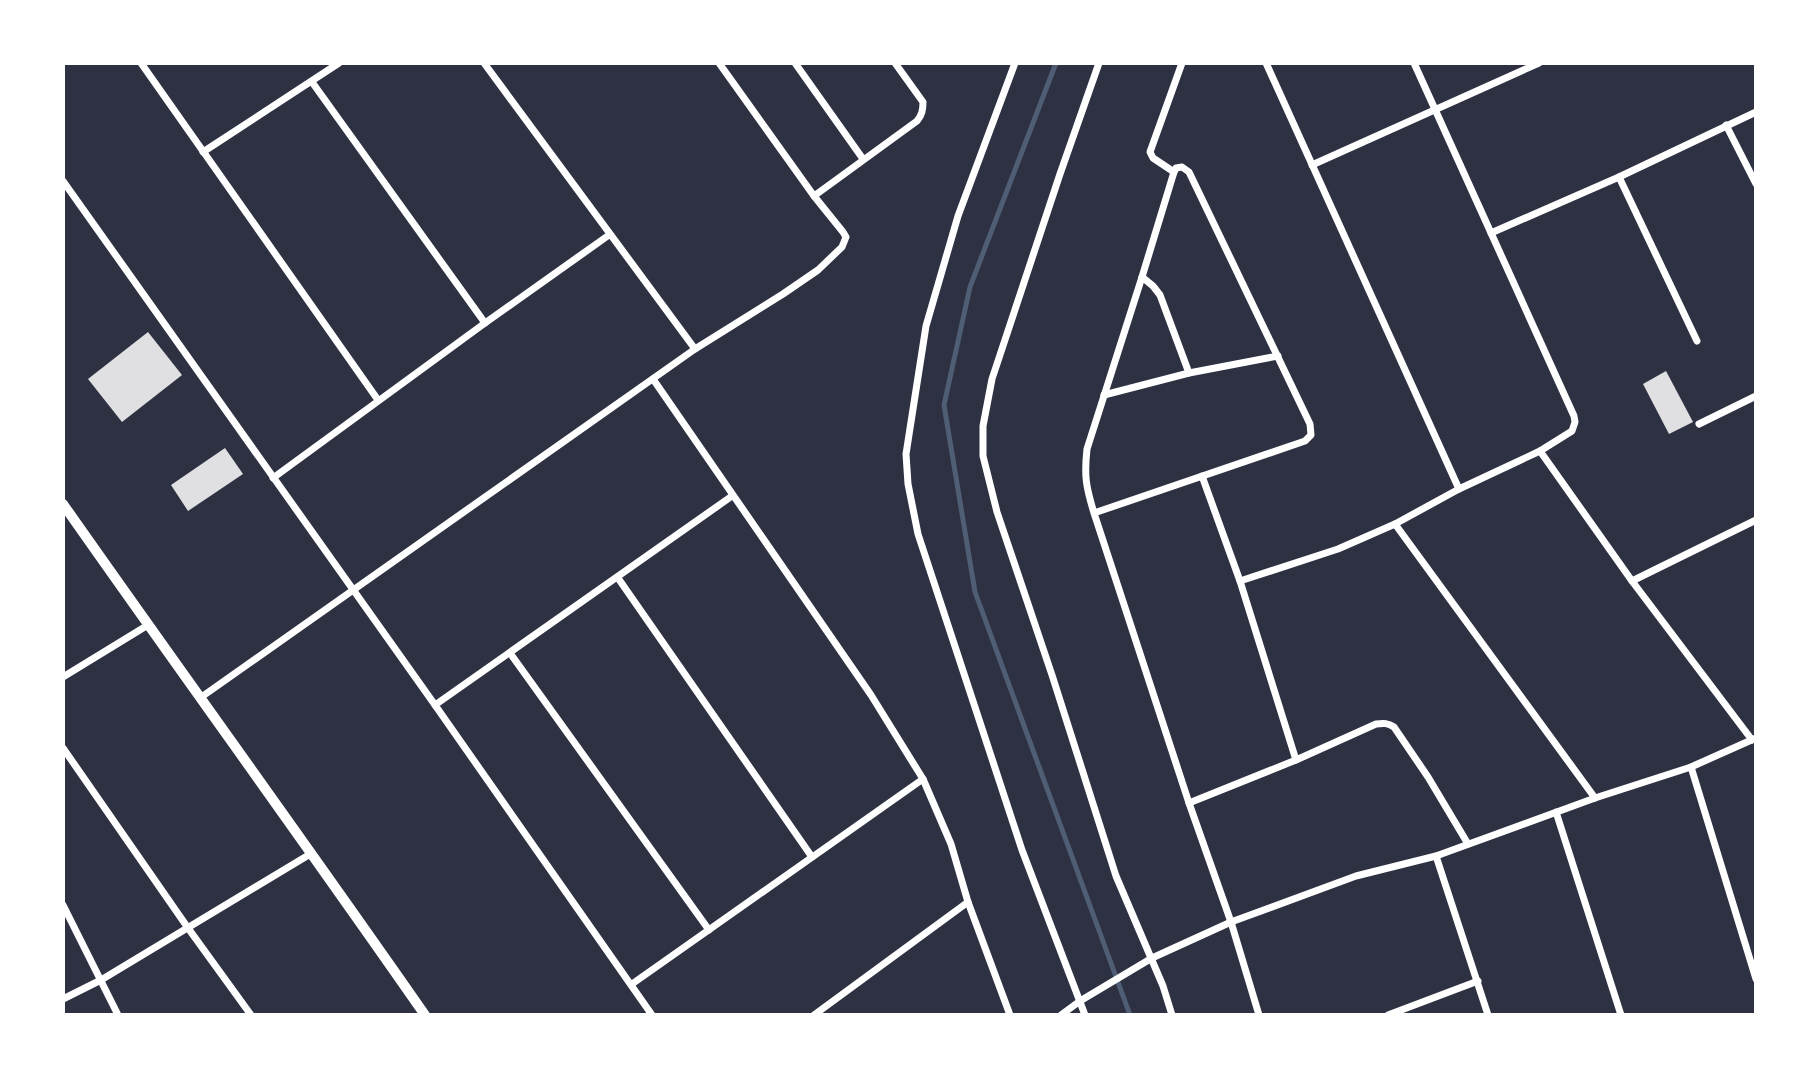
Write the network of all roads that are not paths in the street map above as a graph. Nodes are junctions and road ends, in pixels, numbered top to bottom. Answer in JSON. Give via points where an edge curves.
{"nodes":[{"id":1,"x":141,"y":63,"type":"edge"},
{"id":2,"x":339,"y":63,"type":"edge"},
{"id":3,"x":484,"y":63,"type":"edge"},
{"id":4,"x":719,"y":63,"type":"edge"},
{"id":5,"x":795,"y":63,"type":"edge"},
{"id":6,"x":895,"y":63,"type":"edge"},
{"id":7,"x":1015,"y":63,"type":"edge"},
{"id":8,"x":1099,"y":63,"type":"edge"},
{"id":9,"x":1182,"y":63,"type":"edge"},
{"id":10,"x":1266,"y":63,"type":"edge"},
{"id":11,"x":1414,"y":63,"type":"edge"},
{"id":12,"x":1539,"y":63,"type":"edge"},
{"id":13,"x":312,"y":82,"type":"junction"},
{"id":14,"x":1434,"y":109,"type":"junction"},
{"id":15,"x":1756,"y":111,"type":"edge"},
{"id":16,"x":1726,"y":125,"type":"junction"},
{"id":17,"x":203,"y":152,"type":"junction"},
{"id":18,"x":863,"y":159,"type":"junction"},
{"id":19,"x":1312,"y":165,"type":"junction"},
{"id":20,"x":1174,"y":172,"type":"junction"},
{"id":21,"x":1619,"y":177,"type":"junction"},
{"id":22,"x":63,"y":181,"type":"edge"},
{"id":23,"x":1756,"y":184,"type":"edge"},
{"id":24,"x":814,"y":196,"type":"junction"},
{"id":25,"x":1491,"y":233,"type":"junction"},
{"id":26,"x":609,"y":235,"type":"junction"},
{"id":27,"x":1142,"y":277,"type":"junction"},
{"id":28,"x":485,"y":323,"type":"junction"},
{"id":29,"x":1697,"y":341,"type":"dead end"},
{"id":30,"x":695,"y":349,"type":"junction"},
{"id":31,"x":1278,"y":356,"type":"junction"},
{"id":32,"x":1189,"y":373,"type":"junction"},
{"id":33,"x":653,"y":380,"type":"junction"},
{"id":34,"x":1104,"y":395,"type":"junction"},
{"id":35,"x":1756,"y":396,"type":"edge"},
{"id":36,"x":378,"y":400,"type":"junction"},
{"id":37,"x":1699,"y":425,"type":"dead end"},
{"id":38,"x":1540,"y":451,"type":"junction"},
{"id":39,"x":1202,"y":476,"type":"junction"},
{"id":40,"x":273,"y":478,"type":"junction"},
{"id":41,"x":1460,"y":489,"type":"junction"},
{"id":42,"x":732,"y":496,"type":"junction"},
{"id":43,"x":63,"y":504,"type":"edge"},
{"id":44,"x":1094,"y":513,"type":"junction"},
{"id":45,"x":1756,"y":520,"type":"edge"},
{"id":46,"x":1395,"y":524,"type":"junction"},
{"id":47,"x":618,"y":578,"type":"junction"},
{"id":48,"x":1240,"y":580,"type":"junction"},
{"id":49,"x":1632,"y":581,"type":"junction"},
{"id":50,"x":353,"y":590,"type":"junction"},
{"id":51,"x":148,"y":625,"type":"junction"},
{"id":52,"x":510,"y":653,"type":"junction"},
{"id":53,"x":63,"y":677,"type":"edge"},
{"id":54,"x":200,"y":698,"type":"junction"},
{"id":55,"x":435,"y":705,"type":"junction"},
{"id":56,"x":1754,"y":739,"type":"edge"},
{"id":57,"x":63,"y":748,"type":"edge"},
{"id":58,"x":1296,"y":760,"type":"junction"},
{"id":59,"x":1691,"y":768,"type":"junction"},
{"id":60,"x":923,"y":779,"type":"junction"},
{"id":61,"x":1595,"y":798,"type":"junction"},
{"id":62,"x":1189,"y":803,"type":"junction"},
{"id":63,"x":1556,"y":812,"type":"junction"},
{"id":64,"x":1468,"y":844,"type":"junction"},
{"id":65,"x":312,"y":853,"type":"junction"},
{"id":66,"x":1436,"y":856,"type":"junction"},
{"id":67,"x":812,"y":858,"type":"junction"},
{"id":68,"x":968,"y":902,"type":"junction"},
{"id":69,"x":63,"y":905,"type":"edge"},
{"id":70,"x":1231,"y":922,"type":"junction"},
{"id":71,"x":188,"y":928,"type":"junction"},
{"id":72,"x":709,"y":930,"type":"junction"},
{"id":73,"x":1152,"y":958,"type":"junction"},
{"id":74,"x":1756,"y":979,"type":"edge"},
{"id":75,"x":101,"y":980,"type":"junction"},
{"id":76,"x":1478,"y":981,"type":"junction"},
{"id":77,"x":632,"y":984,"type":"junction"},
{"id":78,"x":63,"y":999,"type":"edge"},
{"id":79,"x":1080,"y":1002,"type":"junction"},
{"id":80,"x":118,"y":1015,"type":"edge"},
{"id":81,"x":251,"y":1015,"type":"edge"},
{"id":82,"x":425,"y":1015,"type":"edge"},
{"id":83,"x":652,"y":1015,"type":"edge"},
{"id":84,"x":814,"y":1015,"type":"edge"},
{"id":85,"x":1010,"y":1015,"type":"edge"},
{"id":86,"x":1061,"y":1015,"type":"edge"},
{"id":87,"x":1085,"y":1015,"type":"edge"},
{"id":88,"x":1172,"y":1015,"type":"edge"},
{"id":89,"x":1259,"y":1015,"type":"edge"},
{"id":90,"x":1388,"y":1015,"type":"edge"},
{"id":91,"x":1488,"y":1015,"type":"edge"},
{"id":92,"x":1621,"y":1015,"type":"edge"}],
"edges":[{"from":1,"to":17,"type":"street"},
{"from":2,"to":13,"type":"street"},
{"from":3,"to":26,"type":"street"},
{"from":4,"to":24,"type":"street"},
{"from":5,"to":18,"type":"street"},
{"from":6,"to":18,"type":"street","via":[[923,102],[923,110],[917,121]]},
{"from":7,"to":79,"type":"street","via":[[958,216],[926,326],[906,454],[908,484],[918,534],[1022,850]]},
{"from":8,"to":73,"type":"street","via":[[992,379],[983,456],[1115,876]]},
{"from":9,"to":20,"type":"street","via":[[1150,152]]},
{"from":10,"to":19,"type":"street"},
{"from":11,"to":14,"type":"street"},
{"from":12,"to":14,"type":"street"},
{"from":13,"to":17,"type":"street"},
{"from":13,"to":28,"type":"street"},
{"from":14,"to":19,"type":"street"},
{"from":14,"to":25,"type":"street"},
{"from":15,"to":16,"type":"street"},
{"from":16,"to":21,"type":"street"},
{"from":16,"to":23,"type":"street"},
{"from":17,"to":36,"type":"street"},
{"from":18,"to":24,"type":"street"},
{"from":19,"to":41,"type":"street"},
{"from":20,"to":27,"type":"street"},
{"from":20,"to":31,"type":"street","via":[[1178,167],[1189,172]]},
{"from":21,"to":25,"type":"street"},
{"from":21,"to":29,"type":"street"},
{"from":22,"to":40,"type":"street"},
{"from":24,"to":30,"type":"street","via":[[846,237],[842,247],[783,295]]},
{"from":25,"to":38,"type":"street","via":[[1574,416],[1572,431]]},
{"from":26,"to":28,"type":"street"},
{"from":26,"to":30,"type":"street"},
{"from":27,"to":32,"type":"street","via":[[1160,295]]},
{"from":27,"to":34,"type":"street"},
{"from":28,"to":36,"type":"street"},
{"from":30,"to":33,"type":"street"},
{"from":31,"to":32,"type":"street"},
{"from":31,"to":39,"type":"street","via":[[1310,424],[1309,438]]},
{"from":32,"to":34,"type":"street"},
{"from":33,"to":42,"type":"street"},
{"from":33,"to":50,"type":"street"},
{"from":34,"to":44,"type":"street","via":[[1084,471]]},
{"from":35,"to":37,"type":"street"},
{"from":36,"to":40,"type":"street"},
{"from":38,"to":41,"type":"street"},
{"from":38,"to":49,"type":"street"},
{"from":39,"to":44,"type":"street"},
{"from":39,"to":48,"type":"street"},
{"from":40,"to":50,"type":"street"},
{"from":41,"to":46,"type":"street"},
{"from":42,"to":47,"type":"street"},
{"from":42,"to":60,"type":"street","via":[[872,695]]},
{"from":43,"to":51,"type":"main road"},
{"from":44,"to":62,"type":"street"},
{"from":45,"to":49,"type":"street"},
{"from":46,"to":48,"type":"street","via":[[1338,549]]},
{"from":46,"to":61,"type":"street"},
{"from":47,"to":52,"type":"street"},
{"from":47,"to":67,"type":"street"},
{"from":48,"to":58,"type":"street"},
{"from":49,"to":56,"type":"street"},
{"from":50,"to":54,"type":"street"},
{"from":50,"to":55,"type":"street"},
{"from":51,"to":53,"type":"street"},
{"from":51,"to":54,"type":"main road"},
{"from":52,"to":55,"type":"street"},
{"from":52,"to":72,"type":"street"},
{"from":54,"to":65,"type":"main road"},
{"from":55,"to":77,"type":"street"},
{"from":56,"to":59,"type":"street"},
{"from":57,"to":71,"type":"street"},
{"from":58,"to":62,"type":"street"},
{"from":58,"to":64,"type":"street","via":[[1376,724],[1389,724]]},
{"from":59,"to":61,"type":"street"},
{"from":59,"to":74,"type":"street"},
{"from":60,"to":67,"type":"street"},
{"from":60,"to":68,"type":"street","via":[[951,844]]},
{"from":61,"to":63,"type":"street"},
{"from":62,"to":70,"type":"street"},
{"from":63,"to":64,"type":"street"},
{"from":63,"to":92,"type":"street"},
{"from":64,"to":66,"type":"street"},
{"from":65,"to":71,"type":"street"},
{"from":65,"to":82,"type":"main road"},
{"from":66,"to":70,"type":"street","via":[[1356,876]]},
{"from":66,"to":76,"type":"street"},
{"from":67,"to":72,"type":"street"},
{"from":68,"to":84,"type":"street"},
{"from":68,"to":85,"type":"street"},
{"from":69,"to":75,"type":"street"},
{"from":70,"to":73,"type":"street"},
{"from":70,"to":89,"type":"street"},
{"from":71,"to":75,"type":"street"},
{"from":71,"to":81,"type":"street"},
{"from":72,"to":77,"type":"street"},
{"from":73,"to":79,"type":"street"},
{"from":73,"to":88,"type":"street"},
{"from":75,"to":78,"type":"street"},
{"from":75,"to":80,"type":"street"},
{"from":76,"to":90,"type":"street"},
{"from":76,"to":91,"type":"street"},
{"from":77,"to":83,"type":"street"},
{"from":79,"to":86,"type":"street"},
{"from":79,"to":87,"type":"street"}]}
